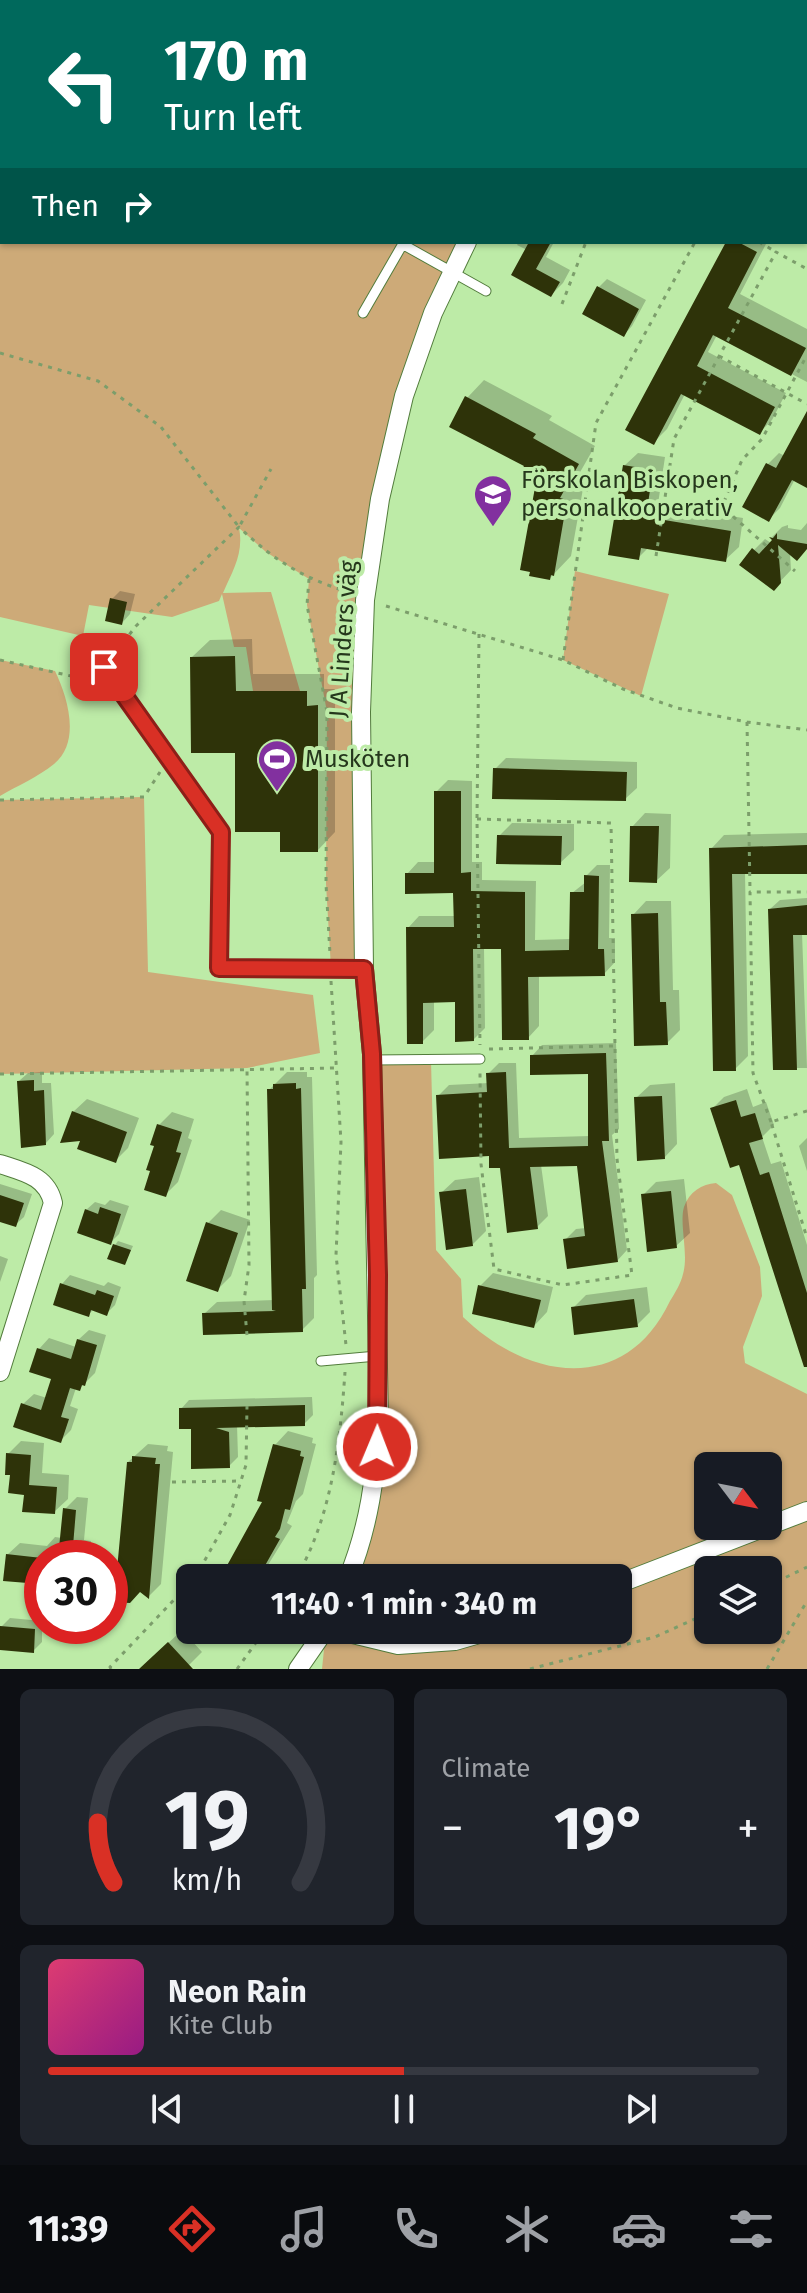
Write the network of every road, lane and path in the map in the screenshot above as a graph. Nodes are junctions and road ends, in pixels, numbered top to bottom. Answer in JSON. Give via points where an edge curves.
{"nodes":[{"id":1,"x":402,"y":244,"type":"edge"},
{"id":2,"x":405,"y":244,"type":"edge"},
{"id":3,"x":466,"y":244,"type":"edge"},
{"id":4,"x":585,"y":244,"type":"edge"},
{"id":5,"x":694,"y":244,"type":"edge"},
{"id":6,"x":762,"y":244,"type":"edge"},
{"id":7,"x":776,"y":252,"type":"junction"},
{"id":8,"x":807,"y":269,"type":"edge"},
{"id":9,"x":451,"y":271,"type":"junction"},
{"id":10,"x":486,"y":291,"type":"dead end"},
{"id":11,"x":562,"y":304,"type":"dead end"},
{"id":12,"x":363,"y":313,"type":"dead end"},
{"id":13,"x":0,"y":353,"type":"edge"},
{"id":14,"x":807,"y":355,"type":"edge"},
{"id":15,"x":719,"y":356,"type":"junction"},
{"id":16,"x":786,"y":393,"type":"junction"},
{"id":17,"x":807,"y":404,"type":"edge"},
{"id":18,"x":271,"y":469,"type":"dead end"},
{"id":19,"x":664,"y":505,"type":"junction"},
{"id":20,"x":720,"y":511,"type":"junction"},
{"id":21,"x":239,"y":527,"type":"junction"},
{"id":22,"x":656,"y":556,"type":"dead end"},
{"id":23,"x":795,"y":571,"type":"dead end"},
{"id":24,"x":309,"y":579,"type":"junction"},
{"id":25,"x":348,"y":592,"type":"dead end"},
{"id":26,"x":386,"y":606,"type":"dead end"},
{"id":27,"x":479,"y":634,"type":"junction"},
{"id":28,"x":0,"y":660,"type":"edge"},
{"id":29,"x":563,"y":660,"type":"junction"},
{"id":30,"x":104,"y":667,"type":"junction"},
{"id":31,"x":747,"y":722,"type":"junction"},
{"id":32,"x":807,"y":730,"type":"edge"},
{"id":33,"x":169,"y":759,"type":"junction"},
{"id":34,"x":0,"y":800,"type":"edge"},
{"id":35,"x":477,"y":819,"type":"junction"},
{"id":36,"x":750,"y":892,"type":"junction"},
{"id":37,"x":807,"y":892,"type":"edge"},
{"id":38,"x":331,"y":968,"type":"junction"},
{"id":39,"x":364,"y":969,"type":"junction"},
{"id":40,"x":613,"y":1046,"type":"junction"},
{"id":41,"x":480,"y":1059,"type":"joint"},
{"id":42,"x":372,"y":1060,"type":"junction"},
{"id":43,"x":247,"y":1068,"type":"junction"},
{"id":44,"x":336,"y":1068,"type":"junction"},
{"id":45,"x":0,"y":1074,"type":"edge"},
{"id":46,"x":807,"y":1111,"type":"edge"},
{"id":47,"x":771,"y":1122,"type":"junction"},
{"id":48,"x":0,"y":1164,"type":"edge"},
{"id":49,"x":807,"y":1238,"type":"edge"},
{"id":50,"x":247,"y":1335,"type":"dead end"},
{"id":51,"x":377,"y":1356,"type":"junction"},
{"id":52,"x":346,"y":1359,"type":"junction"},
{"id":53,"x":321,"y":1361,"type":"dead end"},
{"id":54,"x":0,"y":1372,"type":"edge"},
{"id":55,"x":247,"y":1406,"type":"dead end"},
{"id":56,"x":241,"y":1481,"type":"junction"},
{"id":57,"x":172,"y":1482,"type":"dead end"},
{"id":58,"x":807,"y":1511,"type":"edge"},
{"id":59,"x":203,"y":1564,"type":"edge"},
{"id":60,"x":304,"y":1564,"type":"edge"},
{"id":61,"x":352,"y":1564,"type":"edge"},
{"id":62,"x":807,"y":1567,"type":"edge"},
{"id":63,"x":632,"y":1579,"type":"edge"},
{"id":64,"x":782,"y":1579,"type":"edge"},
{"id":65,"x":176,"y":1598,"type":"edge"},
{"id":66,"x":807,"y":1601,"type":"edge"},
{"id":67,"x":694,"y":1619,"type":"edge"},
{"id":68,"x":255,"y":1644,"type":"edge"},
{"id":69,"x":315,"y":1644,"type":"edge"},
{"id":70,"x":239,"y":1667,"type":"edge"},
{"id":71,"x":111,"y":1668,"type":"edge"},
{"id":72,"x":245,"y":1669,"type":"edge"},
{"id":73,"x":298,"y":1669,"type":"edge"},
{"id":74,"x":530,"y":1669,"type":"edge"},
{"id":75,"x":767,"y":1669,"type":"edge"}],
"edges":[{"from":1,"to":12,"type":"lane"},
{"from":2,"to":9,"type":"lane"},
{"from":3,"to":9,"type":"street","name":"J A Linders väg"},
{"from":4,"to":11,"type":"path"},
{"from":5,"to":29,"type":"path","via":[[596,423]]},
{"from":6,"to":7,"type":"path"},
{"from":7,"to":8,"type":"path"},
{"from":7,"to":15,"type":"path"},
{"from":9,"to":10,"type":"lane"},
{"from":9,"to":39,"type":"street","name":"J A Linders väg","via":[[404,396],[380,499],[365,600]]},
{"from":13,"to":21,"type":"path","via":[[98,381],[161,427]]},
{"from":14,"to":16,"type":"path"},
{"from":15,"to":16,"type":"path"},
{"from":15,"to":19,"type":"path","via":[[674,439]]},
{"from":16,"to":17,"type":"path"},
{"from":16,"to":20,"type":"path","via":[[762,439],[742,460]]},
{"from":18,"to":21,"type":"path"},
{"from":19,"to":20,"type":"path"},
{"from":19,"to":22,"type":"path"},
{"from":20,"to":23,"type":"path","via":[[728,512]]},
{"from":21,"to":24,"type":"path"},
{"from":21,"to":30,"type":"path","via":[[136,626]]},
{"from":24,"to":25,"type":"path"},
{"from":24,"to":38,"type":"path","via":[[307,605],[327,712]]},
{"from":26,"to":27,"type":"path"},
{"from":27,"to":29,"type":"path"},
{"from":27,"to":35,"type":"path"},
{"from":28,"to":30,"type":"path","via":[[80,678]]},
{"from":29,"to":31,"type":"path","via":[[677,708]]},
{"from":30,"to":33,"type":"lane"},
{"from":31,"to":32,"type":"path"},
{"from":31,"to":36,"type":"path"},
{"from":33,"to":34,"type":"path","via":[[144,797]]},
{"from":33,"to":38,"type":"lane","via":[[221,832],[219,968]]},
{"from":35,"to":40,"type":"path","via":[[611,823]]},
{"from":35,"to":40,"type":"path","via":[[480,1050]]},
{"from":36,"to":37,"type":"path"},
{"from":36,"to":47,"type":"path","via":[[753,1073]]},
{"from":38,"to":39,"type":"lane"},
{"from":38,"to":44,"type":"path"},
{"from":39,"to":42,"type":"street","name":"J A Linders väg"},
{"from":40,"to":41,"type":"path","via":[[617,1159],[632,1275],[563,1285],[494,1269],[481,1164]]},
{"from":41,"to":42,"type":"lane"},
{"from":42,"to":51,"type":"street","name":"J A Linders väg"},
{"from":43,"to":44,"type":"path"},
{"from":43,"to":45,"type":"path"},
{"from":43,"to":50,"type":"path"},
{"from":44,"to":52,"type":"path","via":[[341,1142],[336,1255]]},
{"from":46,"to":47,"type":"path"},
{"from":47,"to":49,"type":"path"},
{"from":48,"to":54,"type":"street","via":[[35,1176],[53,1203]]},
{"from":51,"to":52,"type":"lane"},
{"from":51,"to":61,"type":"street","name":"J A Linders väg","via":[[376,1474]]},
{"from":52,"to":53,"type":"lane"},
{"from":52,"to":60,"type":"path","via":[[332,1488]]},
{"from":55,"to":56,"type":"path"},
{"from":56,"to":57,"type":"path"},
{"from":56,"to":59,"type":"path","via":[[230,1515]]},
{"from":58,"to":63,"type":"street"},
{"from":62,"to":64,"type":"path"},
{"from":65,"to":71,"type":"path"},
{"from":66,"to":75,"type":"path"},
{"from":67,"to":74,"type":"path","via":[[655,1637]]},
{"from":68,"to":70,"type":"path"},
{"from":69,"to":73,"type":"street"},
{"from":70,"to":72,"type":"path"}]}
